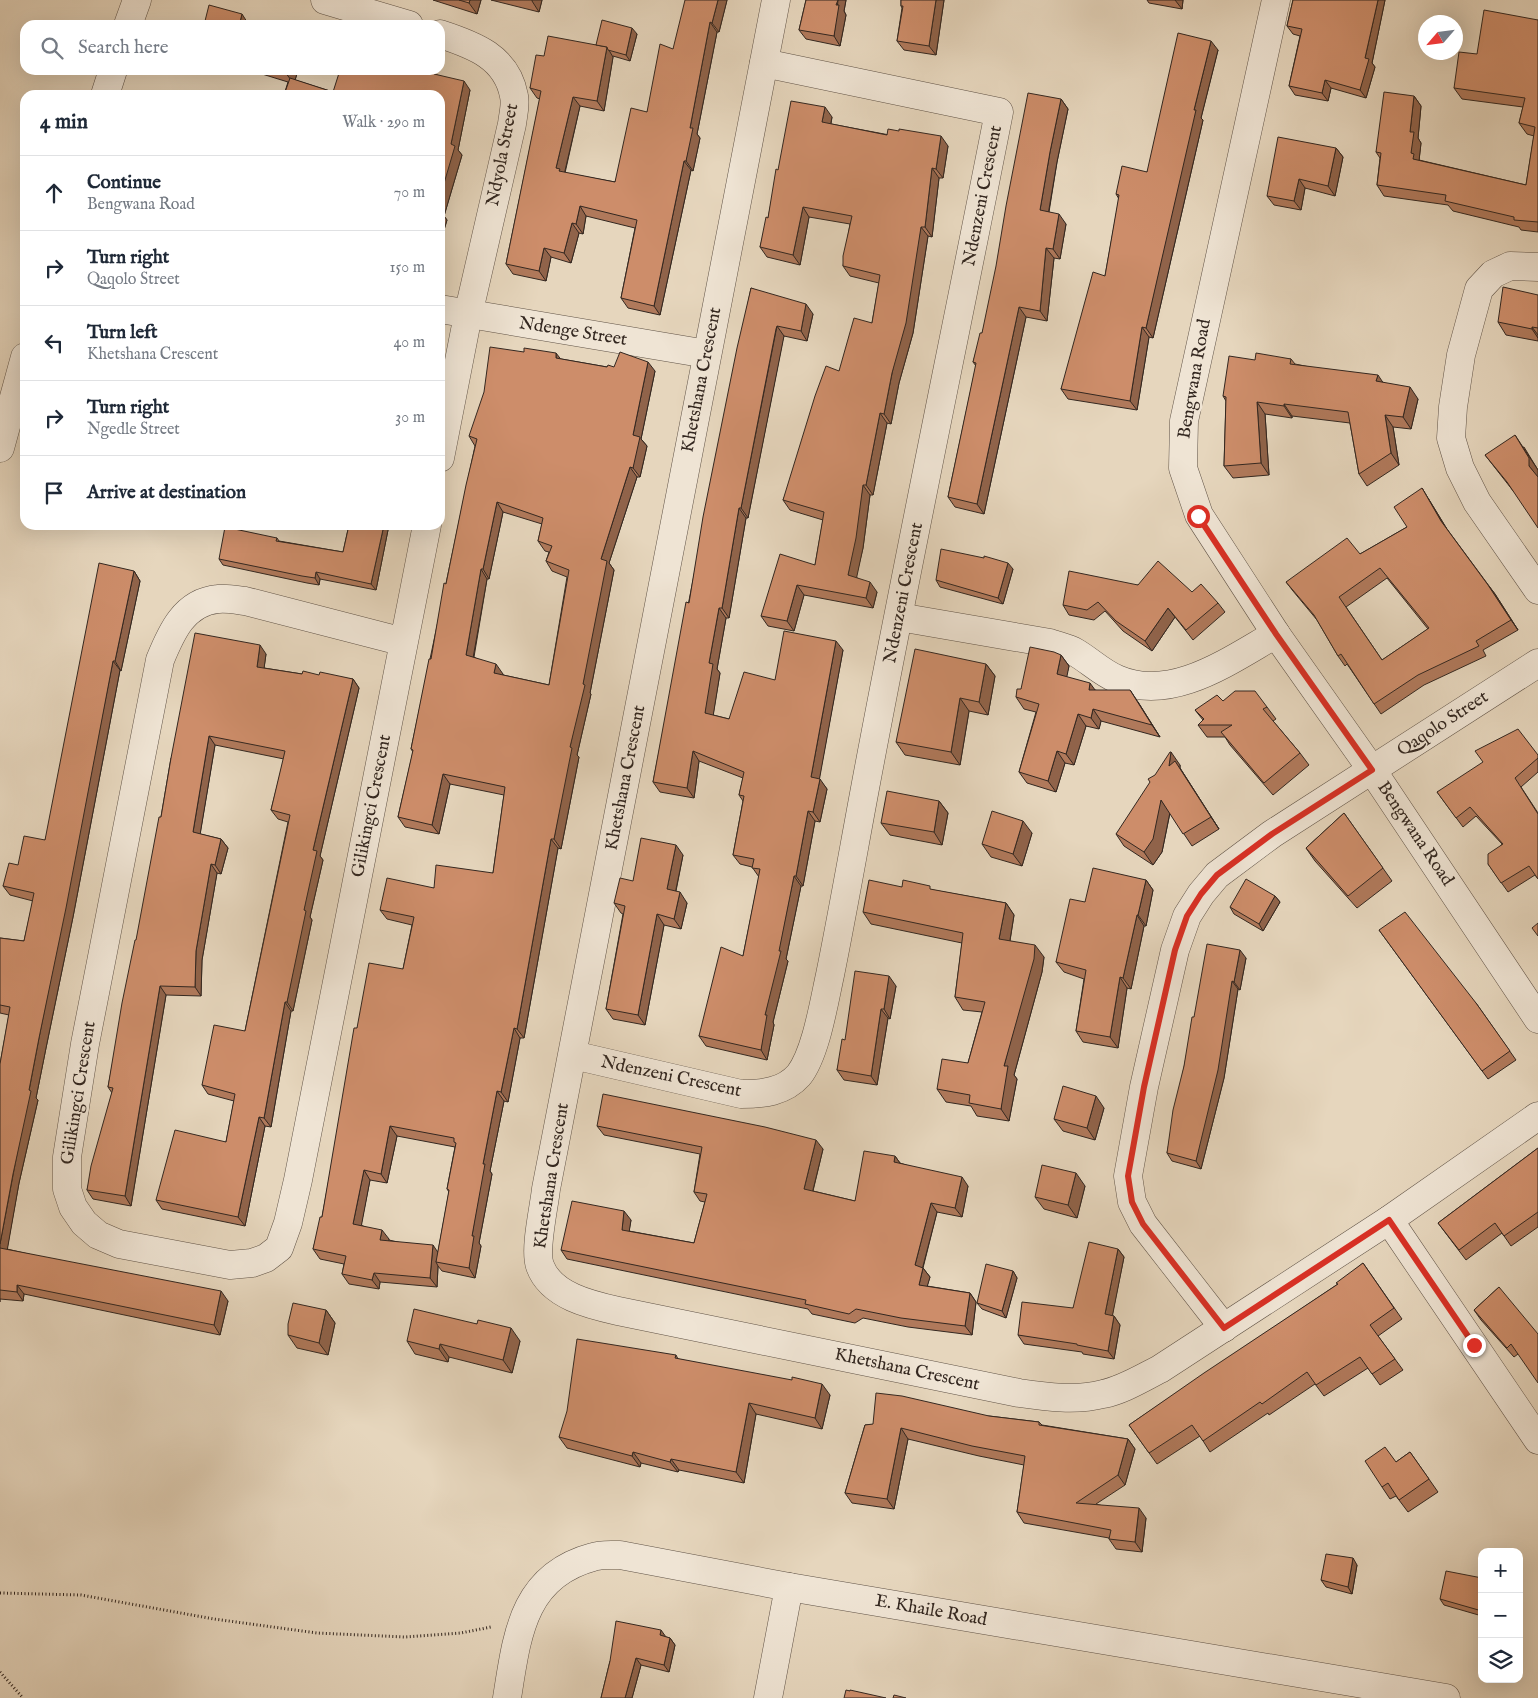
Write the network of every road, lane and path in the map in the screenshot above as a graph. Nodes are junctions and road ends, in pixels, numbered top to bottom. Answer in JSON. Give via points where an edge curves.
{"nodes":[{"id":1,"x":137,"y":0,"type":"edge"},
{"id":2,"x":326,"y":0,"type":"edge"},
{"id":3,"x":776,"y":0,"type":"edge"},
{"id":4,"x":1276,"y":0,"type":"edge"},
{"id":5,"x":130,"y":20,"type":"edge"},
{"id":6,"x":392,"y":20,"type":"edge"},
{"id":7,"x":445,"y":36,"type":"edge"},
{"id":8,"x":764,"y":63,"type":"junction"},
{"id":9,"x":111,"y":75,"type":"edge"},
{"id":10,"x":107,"y":90,"type":"edge"},
{"id":11,"x":1538,"y":267,"type":"edge"},
{"id":12,"x":445,"y":310,"type":"edge"},
{"id":13,"x":468,"y":315,"type":"junction"},
{"id":14,"x":707,"y":354,"type":"junction"},
{"id":15,"x":20,"y":375,"type":"edge"},
{"id":16,"x":445,"y":432,"type":"edge"},
{"id":17,"x":0,"y":448,"type":"edge"},
{"id":18,"x":426,"y":530,"type":"edge"},
{"id":19,"x":1538,"y":590,"type":"edge"},
{"id":20,"x":899,"y":617,"type":"junction"},
{"id":21,"x":1276,"y":634,"type":"junction"},
{"id":22,"x":404,"y":642,"type":"junction"},
{"id":23,"x":1538,"y":663,"type":"edge"},
{"id":24,"x":1372,"y":770,"type":"junction"},
{"id":25,"x":1538,"y":1019,"type":"edge"},
{"id":26,"x":573,"y":1055,"type":"junction"},
{"id":27,"x":1538,"y":1116,"type":"edge"},
{"id":28,"x":1389,"y":1220,"type":"junction"},
{"id":29,"x":1224,"y":1328,"type":"junction"},
{"id":30,"x":1538,"y":1440,"type":"edge"},
{"id":31,"x":789,"y":1587,"type":"junction"},
{"id":32,"x":0,"y":1593,"type":"edge"},
{"id":33,"x":523,"y":1621,"type":"junction"},
{"id":34,"x":0,"y":1672,"type":"edge"},
{"id":35,"x":23,"y":1698,"type":"edge"},
{"id":36,"x":508,"y":1698,"type":"edge"},
{"id":37,"x":768,"y":1698,"type":"edge"},
{"id":38,"x":1446,"y":1698,"type":"edge"}],
"edges":[{"from":1,"to":5,"type":"street"},
{"from":2,"to":6,"type":"street"},
{"from":3,"to":8,"type":"street","name":"Khetshana Crescent"},
{"from":4,"to":21,"type":"street","name":"Bengwana Road","via":[[1184,421],[1183,468],[1198,516]]},
{"from":7,"to":13,"type":"street","name":"Ndyola Street","via":[[482,50],[499,63],[509,78],[515,98],[512,124]]},
{"from":8,"to":14,"type":"street","name":"Khetshana Crescent"},
{"from":8,"to":20,"type":"street","name":"Ndenzeni Crescent","via":[[999,112]]},
{"from":9,"to":10,"type":"street"},
{"from":11,"to":19,"type":"street","via":[[1510,266],[1492,274],[1479,289],[1461,355],[1452,438],[1460,468],[1477,502]]},
{"from":12,"to":13,"type":"street","name":"Ndenge Street"},
{"from":13,"to":14,"type":"street","name":"Ndenge Street"},
{"from":13,"to":16,"type":"street"},
{"from":14,"to":26,"type":"street","name":"Khetshana Crescent"},
{"from":15,"to":17,"type":"street"},
{"from":18,"to":22,"type":"street","name":"Gilikingci Crescent"},
{"from":20,"to":21,"type":"street","via":[[1050,643],[1074,652],[1115,679],[1142,686],[1187,680],[1226,663]]},
{"from":20,"to":26,"type":"street","name":"Ndenzeni Crescent","via":[[820,1024],[799,1074],[784,1087],[765,1094],[742,1094]]},
{"from":21,"to":24,"type":"street","name":"Bengwana Road"},
{"from":22,"to":22,"type":"street","name":"Gilikingci Crescent","via":[[298,1180],[279,1248],[252,1264],[230,1265],[119,1244],[98,1235],[84,1223],[73,1206],[67,1188],[67,1157],[85,1044],[160,660],[172,631],[185,614],[201,602],[218,599],[245,601]]},
{"from":23,"to":24,"type":"street","name":"Qaqolo Street"},
{"from":24,"to":25,"type":"street","name":"Bengwana Road"},
{"from":24,"to":29,"type":"street","name":"Qaqolo Street","via":[[1272,834],[1217,875],[1187,916],[1175,950],[1128,1176],[1132,1202],[1143,1224]]},
{"from":26,"to":29,"type":"street","name":"Khetshana Crescent","via":[[546,1190],[538,1251],[544,1274],[567,1295],[618,1311],[1052,1397],[1080,1398],[1128,1385],[1160,1369]]},
{"from":27,"to":28,"type":"street","name":"Khetshana Crescent"},
{"from":28,"to":29,"type":"street","name":"Khetshana Crescent"},
{"from":28,"to":30,"type":"street"},
{"from":31,"to":33,"type":"street","name":"E. Khaile Road","via":[[620,1555],[594,1556],[549,1579],[536,1593]]},
{"from":31,"to":37,"type":"street"},
{"from":31,"to":38,"type":"street","name":"E. Khaile Road"},
{"from":32,"to":33,"type":"path","via":[[81,1595],[214,1619],[336,1634],[424,1636],[461,1633]]},
{"from":33,"to":36,"type":"street","name":"E. Khaile Road"},
{"from":34,"to":35,"type":"path"}]}
